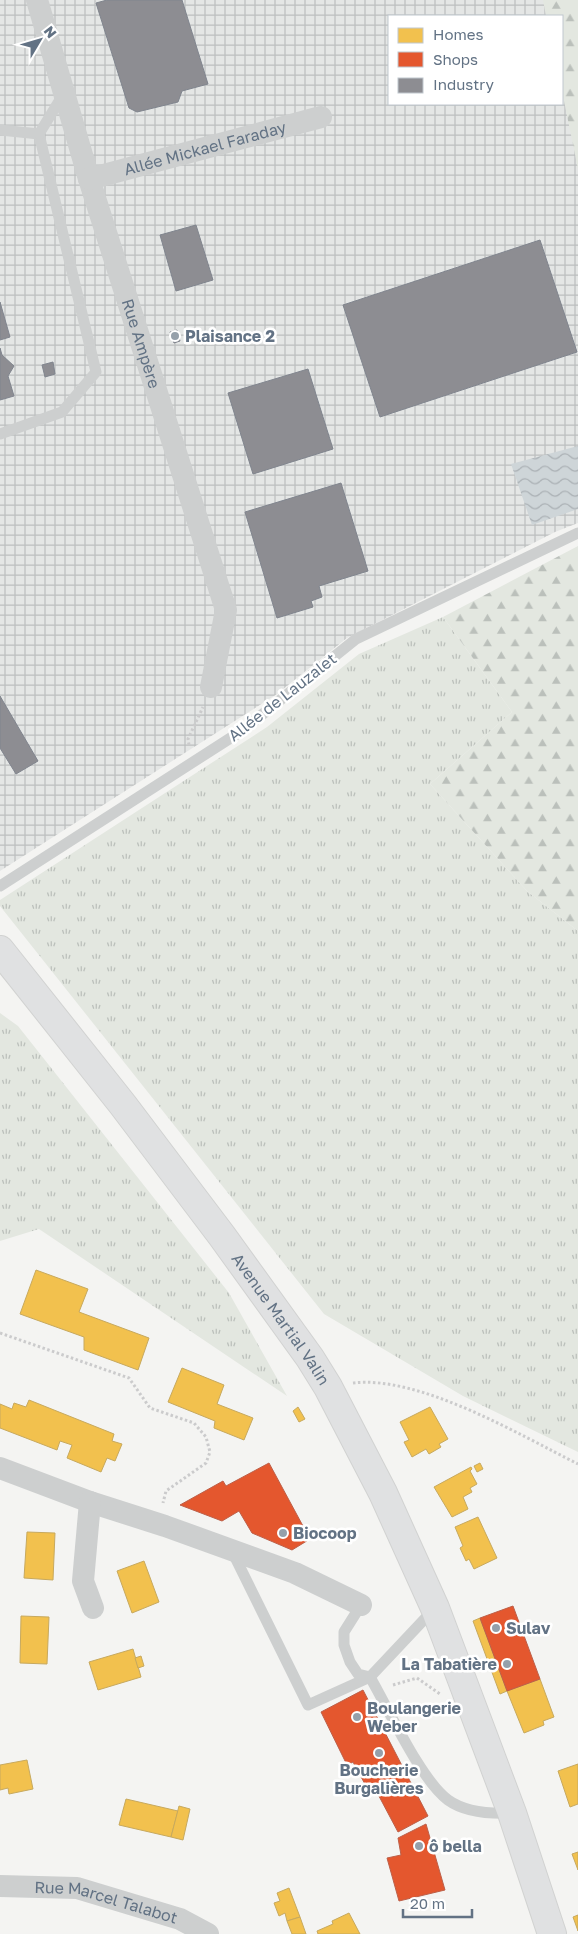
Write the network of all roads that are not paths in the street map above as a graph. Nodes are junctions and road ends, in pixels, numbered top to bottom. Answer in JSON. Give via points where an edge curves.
{"nodes":[{"id":1,"x":36,"y":0,"type":"edge"},
{"id":2,"x":64,"y":93,"type":"junction"},
{"id":3,"x":321,"y":117,"type":"dead end"},
{"id":4,"x":0,"y":130,"type":"edge"},
{"id":5,"x":39,"y":134,"type":"junction"},
{"id":6,"x":89,"y":180,"type":"junction"},
{"id":7,"x":0,"y":434,"type":"edge"},
{"id":8,"x":578,"y":532,"type":"edge"},
{"id":9,"x":212,"y":688,"type":"road end"},
{"id":10,"x":0,"y":886,"type":"edge"},
{"id":11,"x":2,"y":955,"type":"edge"},
{"id":12,"x":0,"y":1468,"type":"edge"},
{"id":13,"x":90,"y":1502,"type":"junction"},
{"id":14,"x":232,"y":1552,"type":"junction"},
{"id":15,"x":361,"y":1605,"type":"joint"},
{"id":16,"x":93,"y":1608,"type":"dead end"},
{"id":17,"x":435,"y":1608,"type":"junction"},
{"id":18,"x":370,"y":1677,"type":"junction"},
{"id":19,"x":512,"y":1813,"type":"junction"},
{"id":20,"x":0,"y":1886,"type":"edge"},
{"id":21,"x":208,"y":1934,"type":"edge"},
{"id":22,"x":552,"y":1934,"type":"edge"}],
"edges":[{"from":1,"to":2,"type":"street","name":"Rue Ampère"},
{"from":2,"to":5,"type":"lane"},
{"from":2,"to":6,"type":"street","name":"Rue Ampère"},
{"from":3,"to":6,"type":"street","name":"Allée Mickael Faraday"},
{"from":4,"to":5,"type":"lane"},
{"from":5,"to":7,"type":"lane","via":[[96,372],[62,412]]},
{"from":6,"to":9,"type":"street","name":"Rue Ampère","via":[[226,610]]},
{"from":8,"to":10,"type":"lane","name":"Allée de Lauzalet","via":[[356,639],[243,730]]},
{"from":11,"to":17,"type":"main road","name":"Avenue Martial Valin","via":[[124,1105],[310,1358],[382,1493]]},
{"from":12,"to":13,"type":"street"},
{"from":13,"to":14,"type":"street"},
{"from":13,"to":16,"type":"street","via":[[83,1581]]},
{"from":14,"to":15,"type":"street","via":[[295,1573]]},
{"from":14,"to":18,"type":"lane","via":[[308,1705]]},
{"from":15,"to":18,"type":"lane","via":[[344,1632],[344,1645],[358,1674]]},
{"from":17,"to":18,"type":"lane"},
{"from":17,"to":19,"type":"main road","name":"Avenue Martial Valin"},
{"from":18,"to":19,"type":"lane","via":[[431,1784],[450,1801],[488,1814]]},
{"from":19,"to":22,"type":"main road","name":"Avenue Martial Valin"},
{"from":20,"to":21,"type":"street","name":"Rue Marcel Talabot","via":[[77,1888],[180,1919]]}]}
